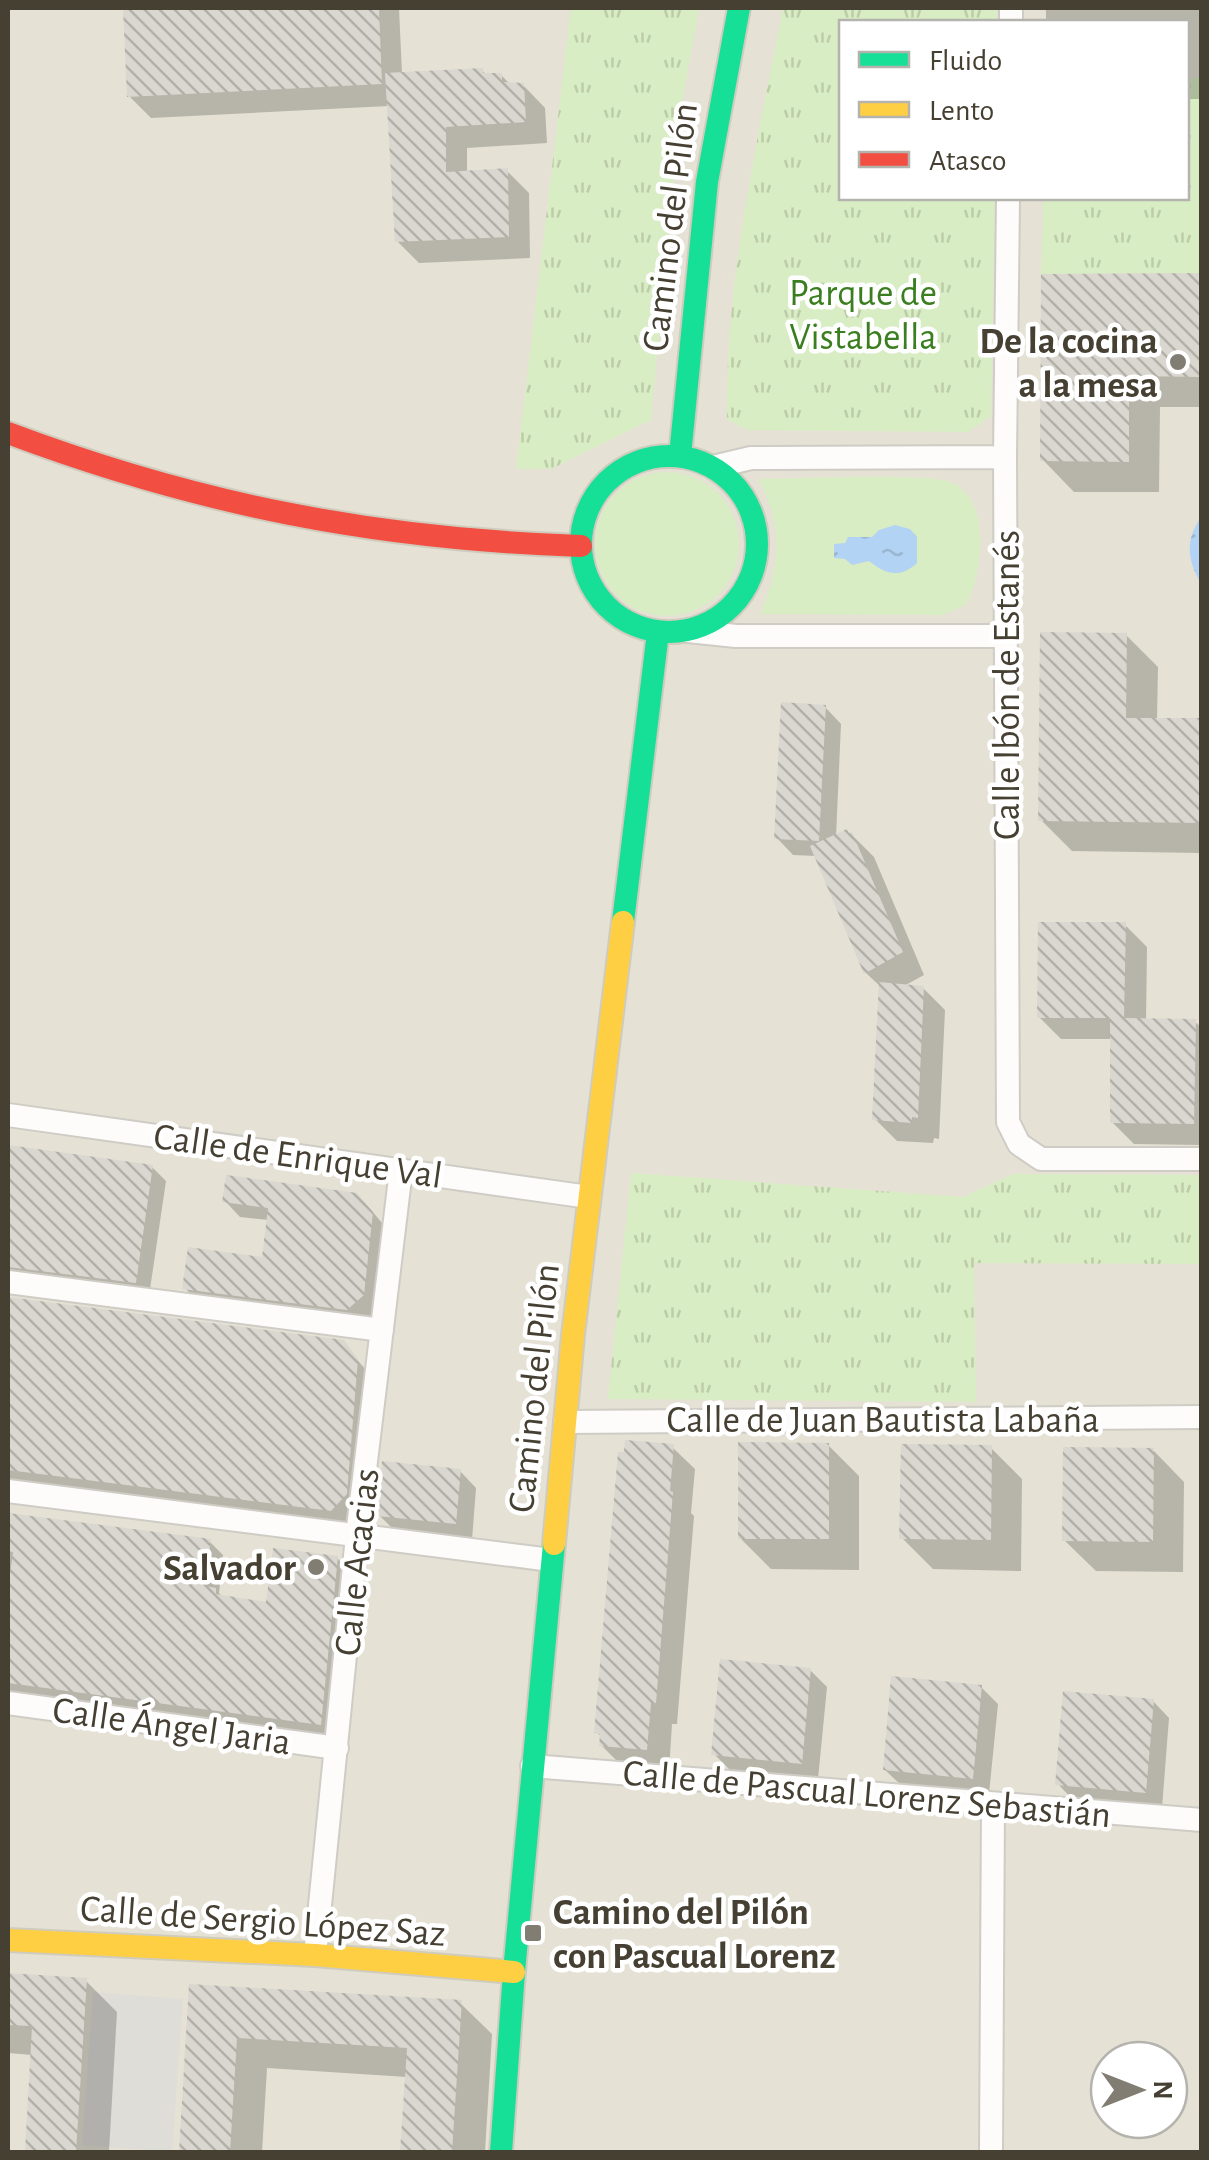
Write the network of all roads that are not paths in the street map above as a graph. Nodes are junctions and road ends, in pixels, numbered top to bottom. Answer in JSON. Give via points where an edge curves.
{"nodes":[{"id":1,"x":738,"y":8,"type":"edge"},
{"id":2,"x":1008,"y":200,"type":"edge"},
{"id":3,"x":8,"y":433,"type":"edge"},
{"id":4,"x":680,"y":456,"type":"junction"},
{"id":5,"x":1005,"y":457,"type":"junction"},
{"id":6,"x":713,"y":467,"type":"junction"},
{"id":7,"x":580,"y":546,"type":"junction"},
{"id":8,"x":688,"y":631,"type":"junction"},
{"id":9,"x":658,"y":632,"type":"junction"},
{"id":10,"x":1006,"y":636,"type":"junction"},
{"id":11,"x":8,"y":1114,"type":"edge"},
{"id":12,"x":1202,"y":1159,"type":"edge"},
{"id":13,"x":401,"y":1170,"type":"junction"},
{"id":14,"x":589,"y":1196,"type":"junction"},
{"id":15,"x":8,"y":1282,"type":"edge"},
{"id":16,"x":382,"y":1330,"type":"junction"},
{"id":17,"x":1202,"y":1417,"type":"edge"},
{"id":18,"x":566,"y":1422,"type":"junction"},
{"id":19,"x":8,"y":1490,"type":"edge"},
{"id":20,"x":357,"y":1536,"type":"junction"},
{"id":21,"x":551,"y":1560,"type":"junction"},
{"id":22,"x":8,"y":1703,"type":"edge"},
{"id":23,"x":338,"y":1748,"type":"junction"},
{"id":24,"x":532,"y":1766,"type":"junction"},
{"id":25,"x":993,"y":1804,"type":"junction"},
{"id":26,"x":1202,"y":1820,"type":"edge"},
{"id":27,"x":8,"y":1940,"type":"edge"},
{"id":28,"x":315,"y":1955,"type":"junction"},
{"id":29,"x":514,"y":1972,"type":"junction"},
{"id":30,"x":501,"y":2152,"type":"edge"},
{"id":31,"x":991,"y":2152,"type":"edge"}],
"edges":[{"from":1,"to":4,"type":"street","name":"Camino del Pilón","via":[[707,182]]},
{"from":2,"to":5,"type":"street","name":"Calle Ibón de Estanés"},
{"from":3,"to":7,"type":"street","via":[[143,481],[322,524],[473,542]]},
{"from":4,"to":6,"type":"street"},
{"from":4,"to":7,"type":"street","via":[[622,469],[585,516]]},
{"from":5,"to":6,"type":"street","via":[[751,458]]},
{"from":5,"to":10,"type":"street","name":"Calle Ibón de Estanés"},
{"from":6,"to":8,"type":"street","via":[[749,506],[757,558],[734,605]]},
{"from":7,"to":9,"type":"street","via":[[590,582],[612,612]]},
{"from":8,"to":9,"type":"street"},
{"from":8,"to":10,"type":"street"},
{"from":9,"to":14,"type":"street","name":"Camino del Pilón"},
{"from":10,"to":12,"type":"street","name":"Calle Ibón de Estanés","via":[[1008,1122],[1019,1144],[1041,1158]]},
{"from":11,"to":13,"type":"street","name":"Calle de Enrique Val"},
{"from":13,"to":14,"type":"street","name":"Calle de Enrique Val"},
{"from":13,"to":16,"type":"street","name":"Calle Acacias"},
{"from":14,"to":18,"type":"street","name":"Camino del Pilón"},
{"from":15,"to":16,"type":"street"},
{"from":16,"to":20,"type":"street","name":"Calle Acacias"},
{"from":17,"to":18,"type":"street","name":"Calle de Juan Bautista Labaña"},
{"from":18,"to":21,"type":"street","name":"Camino del Pilón"},
{"from":19,"to":20,"type":"street"},
{"from":20,"to":21,"type":"street"},
{"from":20,"to":23,"type":"street","name":"Calle Acacias"},
{"from":21,"to":24,"type":"street","name":"Camino del Pilón"},
{"from":22,"to":23,"type":"street","name":"Calle Ángel Jaria"},
{"from":23,"to":28,"type":"street","name":"Calle Acacias"},
{"from":24,"to":25,"type":"street","name":"Calle de Pascual Lorenz Sebastián"},
{"from":24,"to":29,"type":"street","name":"Camino del Pilón"},
{"from":25,"to":26,"type":"street","name":"Calle de Pascual Lorenz Sebastián"},
{"from":25,"to":31,"type":"street"},
{"from":27,"to":28,"type":"street","name":"Calle de Sergio López Saz"},
{"from":28,"to":29,"type":"street","name":"Calle de Sergio López Saz"},
{"from":29,"to":30,"type":"street","name":"Camino del Pilón"}]}
